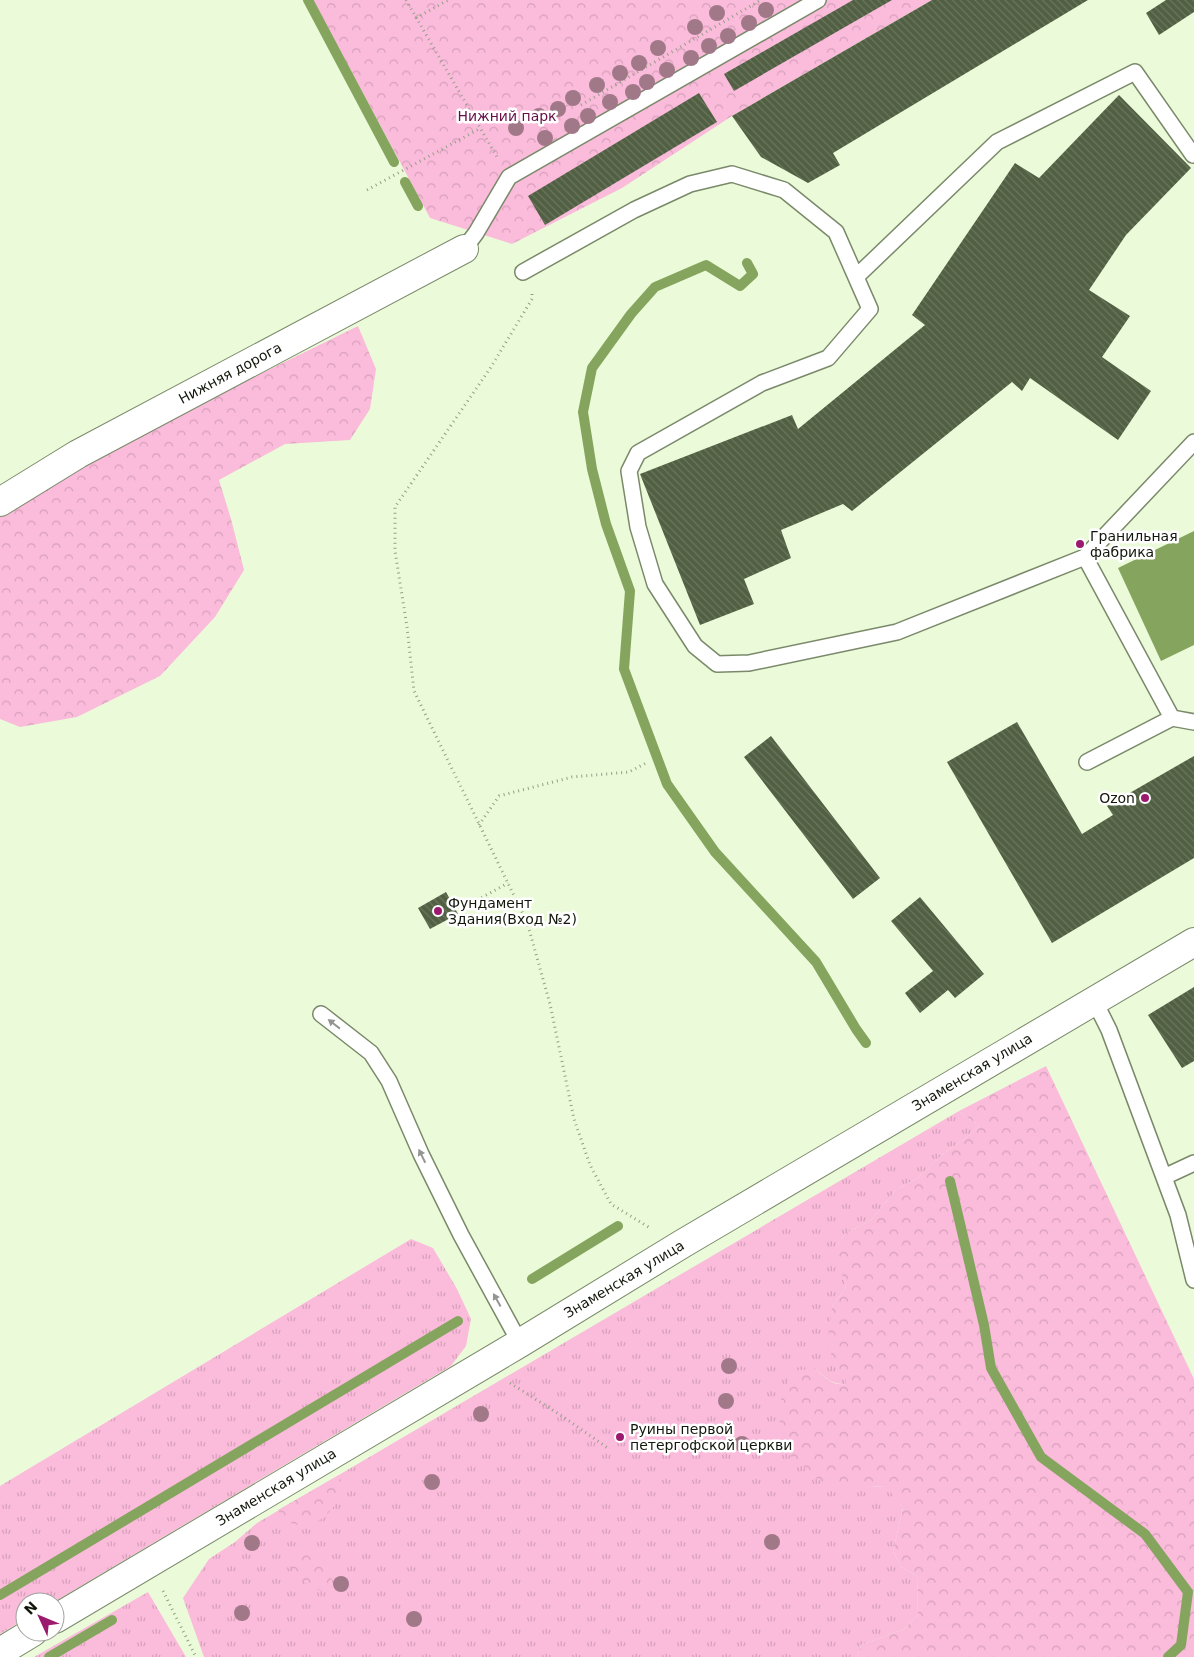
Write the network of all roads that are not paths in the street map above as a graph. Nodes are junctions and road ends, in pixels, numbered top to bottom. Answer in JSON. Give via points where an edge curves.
{"nodes":[{"id":1,"x":818,"y":0,"type":"edge"},
{"id":2,"x":1193,"y":155,"type":"edge"},
{"id":3,"x":464,"y":249,"type":"joint"},
{"id":4,"x":523,"y":272,"type":"road end"},
{"id":5,"x":856,"y":277,"type":"junction"},
{"id":6,"x":1194,"y":442,"type":"edge"},
{"id":7,"x":0,"y":502,"type":"edge"},
{"id":8,"x":1085,"y":557,"type":"junction"},
{"id":9,"x":1172,"y":718,"type":"junction"},
{"id":10,"x":1194,"y":722,"type":"edge"},
{"id":11,"x":1087,"y":762,"type":"dead end"},
{"id":12,"x":1194,"y":942,"type":"edge"},
{"id":13,"x":1094,"y":1000,"type":"junction"},
{"id":14,"x":321,"y":1014,"type":"dead end"},
{"id":15,"x":1194,"y":1163,"type":"edge"},
{"id":16,"x":1164,"y":1177,"type":"junction"},
{"id":17,"x":1194,"y":1280,"type":"edge"},
{"id":18,"x":520,"y":1343,"type":"junction"},
{"id":19,"x":65,"y":1613,"type":"edge"},
{"id":20,"x":16,"y":1642,"type":"edge"},
{"id":21,"x":0,"y":1652,"type":"edge"}],
"edges":[{"from":1,"to":3,"type":"lane","via":[[509,177]]},
{"from":2,"to":5,"type":"lane","via":[[1135,72],[997,142]]},
{"from":3,"to":7,"type":"street","name":"Нижняя дорога","via":[[78,454]]},
{"from":4,"to":5,"type":"lane","via":[[634,210],[690,184],[732,174],[784,190],[836,232]]},
{"from":5,"to":8,"type":"lane","via":[[870,309],[828,358],[762,383],[638,453],[629,471],[638,527],[655,584],[695,646],[717,664],[749,663],[897,632]]},
{"from":6,"to":8,"type":"lane"},
{"from":8,"to":9,"type":"lane"},
{"from":9,"to":10,"type":"lane"},
{"from":9,"to":11,"type":"lane"},
{"from":12,"to":13,"type":"street","name":"Знаменская улица"},
{"from":13,"to":16,"type":"lane","via":[[1109,1030]]},
{"from":13,"to":18,"type":"street","name":"Знаменская улица"},
{"from":18,"to":14,"type":"lane","one_way":true,"via":[[457,1226],[389,1081],[371,1053]]},
{"from":15,"to":16,"type":"lane"},
{"from":16,"to":17,"type":"lane","via":[[1178,1215]]},
{"from":18,"to":19,"type":"street","name":"Знаменская улица"},
{"from":20,"to":21,"type":"street"}]}
